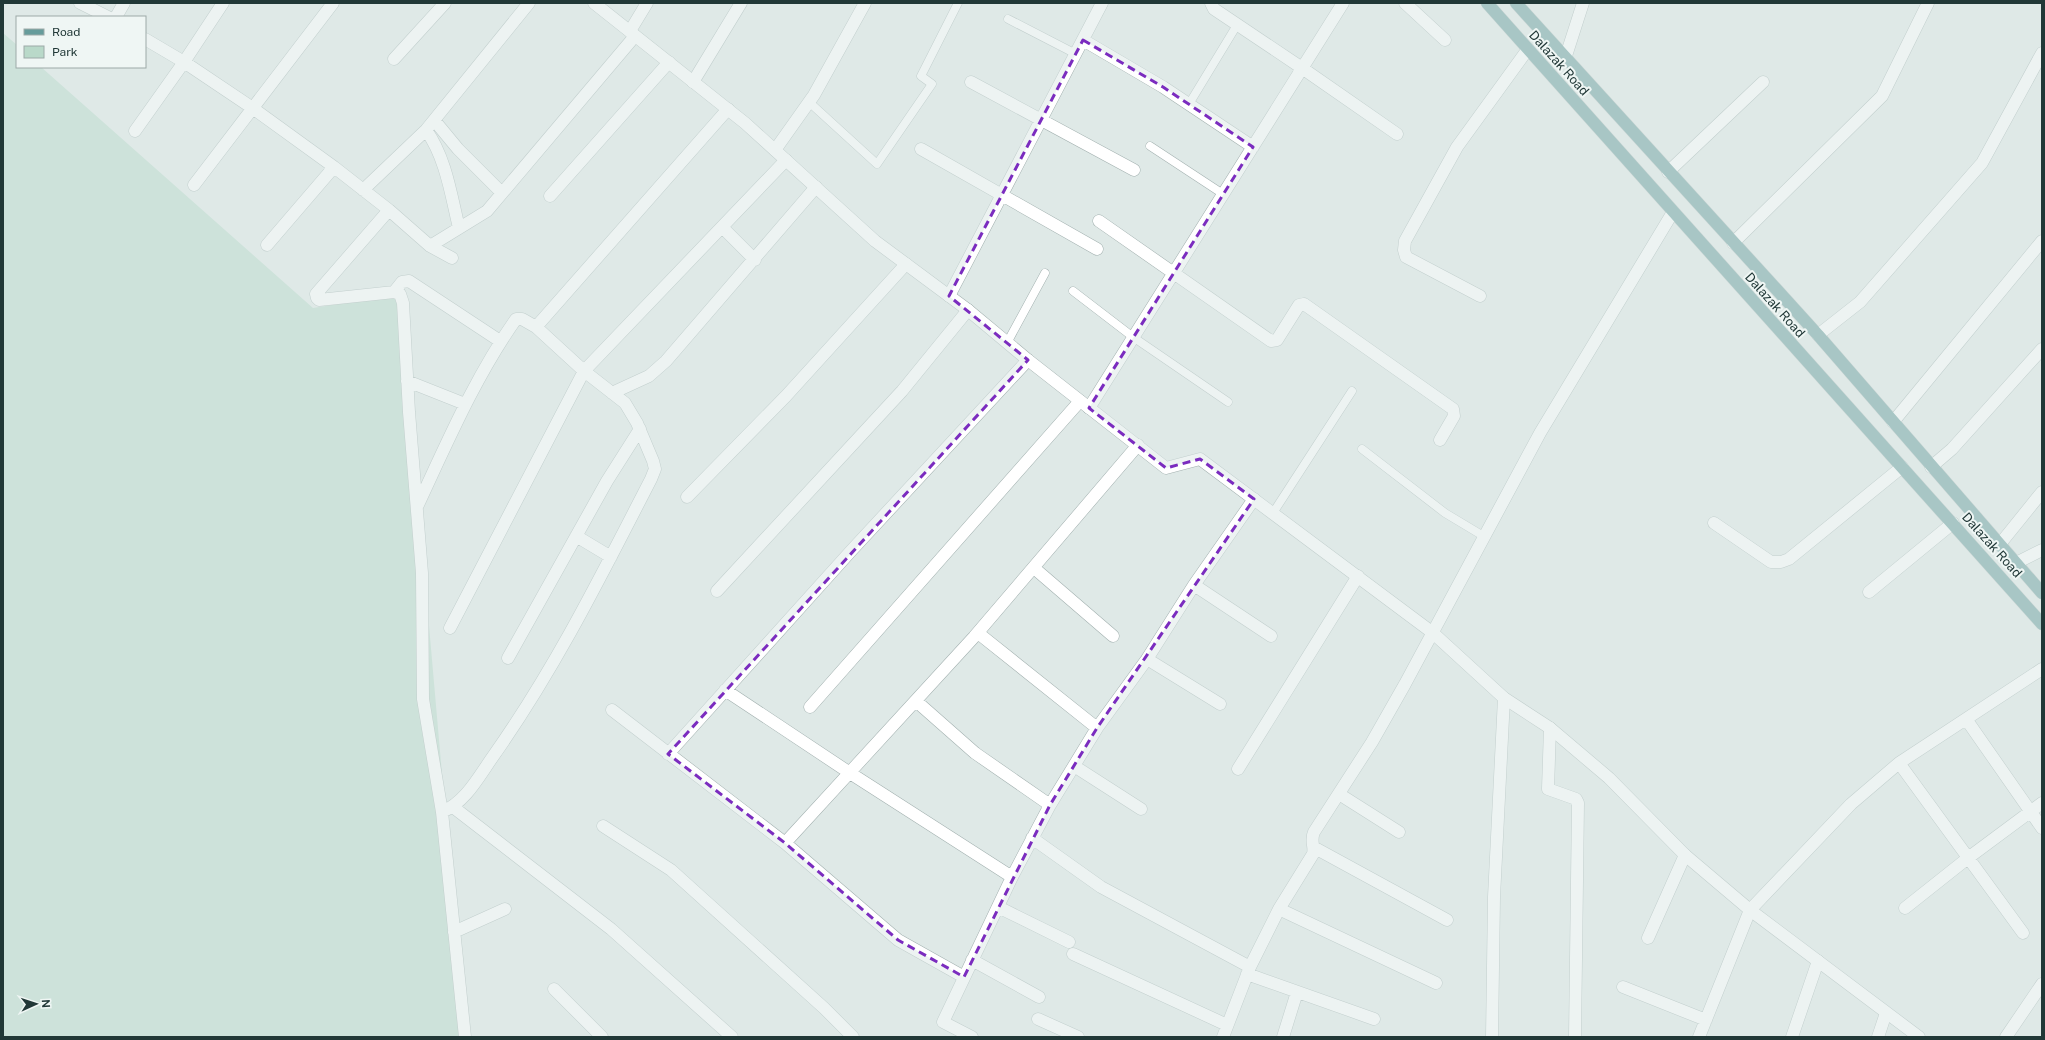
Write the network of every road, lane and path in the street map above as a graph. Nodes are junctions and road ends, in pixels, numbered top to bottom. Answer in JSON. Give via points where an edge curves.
{"nodes":[{"id":1,"x":80,"y":3,"type":"edge"},
{"id":2,"x":124,"y":3,"type":"edge"},
{"id":3,"x":223,"y":3,"type":"edge"},
{"id":4,"x":333,"y":3,"type":"edge"},
{"id":5,"x":445,"y":3,"type":"edge"},
{"id":6,"x":529,"y":3,"type":"edge"},
{"id":7,"x":594,"y":3,"type":"edge"},
{"id":8,"x":647,"y":3,"type":"edge"},
{"id":9,"x":741,"y":3,"type":"edge"},
{"id":10,"x":866,"y":3,"type":"edge"},
{"id":11,"x":958,"y":3,"type":"edge"},
{"id":12,"x":1102,"y":3,"type":"edge"},
{"id":13,"x":1343,"y":3,"type":"edge"},
{"id":14,"x":1405,"y":3,"type":"edge"},
{"id":15,"x":1487,"y":3,"type":"edge"},
{"id":16,"x":1516,"y":3,"type":"edge"},
{"id":17,"x":1583,"y":3,"type":"edge"},
{"id":18,"x":1928,"y":3,"type":"edge"},
{"id":19,"x":1211,"y":4,"type":"edge"},
{"id":20,"x":106,"y":16,"type":"edge"},
{"id":21,"x":117,"y":16,"type":"edge"},
{"id":22,"x":1008,"y":19,"type":"dead end"},
{"id":23,"x":1237,"y":25,"type":"junction"},
{"id":24,"x":632,"y":34,"type":"junction"},
{"id":25,"x":146,"y":39,"type":"edge"},
{"id":26,"x":1083,"y":40,"type":"junction"},
{"id":27,"x":1445,"y":40,"type":"dead end"},
{"id":28,"x":1528,"y":49,"type":"junction"},
{"id":29,"x":2042,"y":53,"type":"edge"},
{"id":30,"x":1076,"y":54,"type":"junction"},
{"id":31,"x":394,"y":59,"type":"dead end"},
{"id":32,"x":1565,"y":59,"type":"junction"},
{"id":33,"x":184,"y":62,"type":"junction"},
{"id":34,"x":668,"y":62,"type":"junction"},
{"id":35,"x":1302,"y":68,"type":"junction"},
{"id":36,"x":693,"y":82,"type":"junction"},
{"id":37,"x":971,"y":82,"type":"dead end"},
{"id":38,"x":1763,"y":82,"type":"dead end"},
{"id":39,"x":809,"y":102,"type":"junction"},
{"id":40,"x":1189,"y":104,"type":"junction"},
{"id":41,"x":254,"y":109,"type":"junction"},
{"id":42,"x":728,"y":109,"type":"junction"},
{"id":43,"x":1042,"y":119,"type":"junction"},
{"id":44,"x":434,"y":120,"type":"junction"},
{"id":45,"x":426,"y":130,"type":"junction"},
{"id":46,"x":135,"y":131,"type":"dead end"},
{"id":47,"x":1397,"y":134,"type":"dead end"},
{"id":48,"x":1150,"y":146,"type":"dead end"},
{"id":49,"x":1253,"y":147,"type":"junction"},
{"id":50,"x":921,"y":149,"type":"dead end"},
{"id":51,"x":775,"y":150,"type":"junction"},
{"id":52,"x":786,"y":160,"type":"junction"},
{"id":53,"x":334,"y":167,"type":"junction"},
{"id":54,"x":1134,"y":170,"type":"dead end"},
{"id":55,"x":1668,"y":172,"type":"junction"},
{"id":56,"x":194,"y":185,"type":"dead end"},
{"id":57,"x":816,"y":187,"type":"junction"},
{"id":58,"x":363,"y":190,"type":"junction"},
{"id":59,"x":502,"y":193,"type":"junction"},
{"id":60,"x":1223,"y":194,"type":"junction"},
{"id":61,"x":1003,"y":195,"type":"junction"},
{"id":62,"x":550,"y":196,"type":"dead end"},
{"id":63,"x":389,"y":210,"type":"junction"},
{"id":64,"x":1673,"y":212,"type":"junction"},
{"id":65,"x":1099,"y":221,"type":"dead end"},
{"id":66,"x":722,"y":227,"type":"junction"},
{"id":67,"x":459,"y":228,"type":"junction"},
{"id":68,"x":2042,"y":241,"type":"edge"},
{"id":69,"x":1733,"y":243,"type":"junction"},
{"id":70,"x":267,"y":245,"type":"dead end"},
{"id":71,"x":430,"y":246,"type":"junction"},
{"id":72,"x":1096,"y":249,"type":"dead end"},
{"id":73,"x":452,"y":258,"type":"dead end"},
{"id":74,"x":755,"y":260,"type":"junction"},
{"id":75,"x":906,"y":264,"type":"junction"},
{"id":76,"x":1174,"y":272,"type":"junction"},
{"id":77,"x":1045,"y":273,"type":"dead end"},
{"id":78,"x":394,"y":292,"type":"junction"},
{"id":79,"x":1073,"y":292,"type":"dead end"},
{"id":80,"x":949,"y":296,"type":"junction"},
{"id":81,"x":1480,"y":296,"type":"dead end"},
{"id":82,"x":968,"y":310,"type":"junction"},
{"id":83,"x":536,"y":327,"type":"junction"},
{"id":84,"x":1818,"y":335,"type":"junction"},
{"id":85,"x":1133,"y":337,"type":"junction"},
{"id":86,"x":500,"y":342,"type":"junction"},
{"id":87,"x":1008,"y":343,"type":"junction"},
{"id":88,"x":2042,"y":349,"type":"edge"},
{"id":89,"x":1028,"y":360,"type":"junction"},
{"id":90,"x":584,"y":371,"type":"junction"},
{"id":91,"x":407,"y":381,"type":"junction"},
{"id":92,"x":1352,"y":391,"type":"dead end"},
{"id":93,"x":612,"y":393,"type":"junction"},
{"id":94,"x":1228,"y":402,"type":"dead end"},
{"id":95,"x":465,"y":404,"type":"junction"},
{"id":96,"x":1084,"y":405,"type":"junction"},
{"id":97,"x":1893,"y":422,"type":"junction"},
{"id":98,"x":640,"y":429,"type":"junction"},
{"id":99,"x":1440,"y":440,"type":"dead end"},
{"id":100,"x":1138,"y":445,"type":"junction"},
{"id":101,"x":1362,"y":449,"type":"dead end"},
{"id":102,"x":1902,"y":467,"type":"junction"},
{"id":103,"x":1931,"y":467,"type":"junction"},
{"id":104,"x":2042,"y":492,"type":"edge"},
{"id":105,"x":687,"y":497,"type":"dead end"},
{"id":106,"x":1254,"y":499,"type":"junction"},
{"id":107,"x":417,"y":508,"type":"junction"},
{"id":108,"x":1273,"y":513,"type":"junction"},
{"id":109,"x":1714,"y":523,"type":"dead end"},
{"id":110,"x":1953,"y":523,"type":"junction"},
{"id":111,"x":576,"y":536,"type":"junction"},
{"id":112,"x":1485,"y":537,"type":"junction"},
{"id":113,"x":2003,"y":548,"type":"junction"},
{"id":114,"x":2042,"y":550,"type":"edge"},
{"id":115,"x":611,"y":557,"type":"junction"},
{"id":116,"x":2016,"y":562,"type":"junction"},
{"id":117,"x":1991,"y":565,"type":"junction"},
{"id":118,"x":1034,"y":568,"type":"junction"},
{"id":119,"x":1358,"y":576,"type":"junction"},
{"id":120,"x":1194,"y":585,"type":"junction"},
{"id":121,"x":717,"y":591,"type":"dead end"},
{"id":122,"x":1869,"y":592,"type":"dead end"},
{"id":123,"x":2042,"y":593,"type":"edge"},
{"id":124,"x":2042,"y":624,"type":"edge"},
{"id":125,"x":450,"y":628,"type":"dead end"},
{"id":126,"x":978,"y":633,"type":"junction"},
{"id":127,"x":1433,"y":633,"type":"junction"},
{"id":128,"x":1113,"y":636,"type":"dead end"},
{"id":129,"x":1270,"y":636,"type":"dead end"},
{"id":130,"x":508,"y":658,"type":"dead end"},
{"id":131,"x":1147,"y":659,"type":"junction"},
{"id":132,"x":2042,"y":669,"type":"edge"},
{"id":133,"x":725,"y":690,"type":"junction"},
{"id":134,"x":1504,"y":698,"type":"junction"},
{"id":135,"x":916,"y":701,"type":"junction"},
{"id":136,"x":1220,"y":704,"type":"dead end"},
{"id":137,"x":810,"y":707,"type":"dead end"},
{"id":138,"x":612,"y":710,"type":"dead end"},
{"id":139,"x":1966,"y":719,"type":"junction"},
{"id":140,"x":1097,"y":728,"type":"junction"},
{"id":141,"x":1550,"y":728,"type":"junction"},
{"id":142,"x":668,"y":754,"type":"junction"},
{"id":143,"x":1899,"y":763,"type":"junction"},
{"id":144,"x":1074,"y":766,"type":"junction"},
{"id":145,"x":1238,"y":769,"type":"dead end"},
{"id":146,"x":850,"y":773,"type":"junction"},
{"id":147,"x":1339,"y":794,"type":"junction"},
{"id":148,"x":2042,"y":803,"type":"edge"},
{"id":149,"x":1050,"y":805,"type":"junction"},
{"id":150,"x":453,"y":807,"type":"junction"},
{"id":151,"x":1141,"y":809,"type":"dead end"},
{"id":152,"x":442,"y":812,"type":"junction"},
{"id":153,"x":2030,"y":812,"type":"junction"},
{"id":154,"x":603,"y":826,"type":"dead end"},
{"id":155,"x":2042,"y":828,"type":"edge"},
{"id":156,"x":1399,"y":832,"type":"dead end"},
{"id":157,"x":1032,"y":838,"type":"junction"},
{"id":158,"x":785,"y":843,"type":"junction"},
{"id":159,"x":1315,"y":848,"type":"junction"},
{"id":160,"x":1685,"y":855,"type":"junction"},
{"id":161,"x":1968,"y":858,"type":"junction"},
{"id":162,"x":1012,"y":878,"type":"junction"},
{"id":163,"x":998,"y":907,"type":"junction"},
{"id":164,"x":1905,"y":908,"type":"dead end"},
{"id":165,"x":505,"y":909,"type":"dead end"},
{"id":166,"x":1278,"y":909,"type":"junction"},
{"id":167,"x":1750,"y":910,"type":"junction"},
{"id":168,"x":1447,"y":920,"type":"dead end"},
{"id":169,"x":454,"y":932,"type":"junction"},
{"id":170,"x":2023,"y":933,"type":"dead end"},
{"id":171,"x":1648,"y":938,"type":"dead end"},
{"id":172,"x":1069,"y":942,"type":"dead end"},
{"id":173,"x":1073,"y":954,"type":"dead end"},
{"id":174,"x":972,"y":960,"type":"junction"},
{"id":175,"x":1818,"y":961,"type":"junction"},
{"id":176,"x":1249,"y":971,"type":"junction"},
{"id":177,"x":964,"y":977,"type":"junction"},
{"id":178,"x":1436,"y":983,"type":"dead end"},
{"id":179,"x":2042,"y":984,"type":"edge"},
{"id":180,"x":1623,"y":987,"type":"dead end"},
{"id":181,"x":554,"y":989,"type":"dead end"},
{"id":182,"x":1297,"y":992,"type":"junction"},
{"id":183,"x":1039,"y":997,"type":"dead end"},
{"id":184,"x":1886,"y":1013,"type":"junction"},
{"id":185,"x":1038,"y":1019,"type":"dead end"},
{"id":186,"x":1374,"y":1019,"type":"dead end"},
{"id":187,"x":1706,"y":1020,"type":"junction"},
{"id":188,"x":1227,"y":1025,"type":"junction"},
{"id":189,"x":1055,"y":1032,"type":"edge"},
{"id":190,"x":465,"y":1037,"type":"edge"},
{"id":191,"x":602,"y":1037,"type":"edge"},
{"id":192,"x":732,"y":1037,"type":"edge"},
{"id":193,"x":853,"y":1037,"type":"edge"},
{"id":194,"x":972,"y":1037,"type":"edge"},
{"id":195,"x":1078,"y":1037,"type":"edge"},
{"id":196,"x":1223,"y":1037,"type":"edge"},
{"id":197,"x":1283,"y":1037,"type":"edge"},
{"id":198,"x":1492,"y":1037,"type":"edge"},
{"id":199,"x":1575,"y":1037,"type":"edge"},
{"id":200,"x":1699,"y":1037,"type":"edge"},
{"id":201,"x":1792,"y":1037,"type":"edge"},
{"id":202,"x":1878,"y":1037,"type":"edge"},
{"id":203,"x":1919,"y":1037,"type":"edge"},
{"id":204,"x":2006,"y":1037,"type":"edge"}],
"edges":[{"from":1,"to":20,"type":"street"},
{"from":2,"to":21,"type":"street"},
{"from":3,"to":33,"type":"street"},
{"from":4,"to":41,"type":"street"},
{"from":5,"to":31,"type":"street"},
{"from":6,"to":44,"type":"street"},
{"from":7,"to":24,"type":"street"},
{"from":8,"to":24,"type":"street"},
{"from":9,"to":36,"type":"street"},
{"from":10,"to":39,"type":"street"},
{"from":11,"to":39,"type":"lane","via":[[921,76],[932,84],[877,164]]},
{"from":12,"to":26,"type":"street"},
{"from":13,"to":35,"type":"street"},
{"from":14,"to":27,"type":"street"},
{"from":15,"to":28,"type":"main road","name":"Dalazak Road"},
{"from":16,"to":32,"type":"main road","name":"Dalazak Road"},
{"from":17,"to":32,"type":"street"},
{"from":18,"to":69,"type":"street","via":[[1882,96]]},
{"from":19,"to":23,"type":"street","via":[[1214,9]]},
{"from":22,"to":30,"type":"lane"},
{"from":23,"to":35,"type":"street"},
{"from":23,"to":40,"type":"lane"},
{"from":24,"to":34,"type":"street"},
{"from":24,"to":59,"type":"street"},
{"from":25,"to":33,"type":"street"},
{"from":26,"to":30,"type":"street"},
{"from":26,"to":40,"type":"street"},
{"from":28,"to":64,"type":"main road","name":"Dalazak Road"},
{"from":28,"to":81,"type":"street","via":[[1457,147],[1405,241],[1406,257]]},
{"from":29,"to":84,"type":"street","via":[[1982,163],[1860,302]]},
{"from":30,"to":43,"type":"street"},
{"from":32,"to":55,"type":"main road","name":"Dalazak Road"},
{"from":33,"to":41,"type":"street"},
{"from":33,"to":46,"type":"street"},
{"from":34,"to":36,"type":"street"},
{"from":34,"to":62,"type":"street"},
{"from":35,"to":47,"type":"street"},
{"from":35,"to":49,"type":"street"},
{"from":36,"to":42,"type":"street"},
{"from":37,"to":43,"type":"street"},
{"from":38,"to":55,"type":"street"},
{"from":39,"to":51,"type":"street"},
{"from":40,"to":49,"type":"street"},
{"from":41,"to":53,"type":"street"},
{"from":41,"to":56,"type":"street"},
{"from":42,"to":51,"type":"street"},
{"from":42,"to":83,"type":"street"},
{"from":43,"to":54,"type":"street"},
{"from":43,"to":61,"type":"street"},
{"from":44,"to":45,"type":"street"},
{"from":44,"to":59,"type":"street","via":[[458,149]]},
{"from":45,"to":58,"type":"street"},
{"from":45,"to":67,"type":"street","via":[[442,159]]},
{"from":48,"to":60,"type":"lane"},
{"from":49,"to":60,"type":"street"},
{"from":50,"to":61,"type":"street"},
{"from":51,"to":52,"type":"street"},
{"from":52,"to":57,"type":"street"},
{"from":52,"to":66,"type":"street"},
{"from":53,"to":58,"type":"street"},
{"from":53,"to":70,"type":"street"},
{"from":55,"to":69,"type":"main road","name":"Dalazak Road"},
{"from":57,"to":74,"type":"street"},
{"from":57,"to":75,"type":"street","via":[[875,241]]},
{"from":58,"to":63,"type":"street"},
{"from":59,"to":67,"type":"street","via":[[486,211]]},
{"from":60,"to":76,"type":"street"},
{"from":61,"to":72,"type":"street"},
{"from":61,"to":80,"type":"street"},
{"from":63,"to":71,"type":"street"},
{"from":63,"to":78,"type":"street","via":[[316,294],[319,300]]},
{"from":64,"to":102,"type":"main road","name":"Dalazak Road"},
{"from":64,"to":112,"type":"street","via":[[1540,433]]},
{"from":65,"to":76,"type":"street"},
{"from":66,"to":74,"type":"street"},
{"from":66,"to":90,"type":"street"},
{"from":67,"to":71,"type":"street"},
{"from":68,"to":97,"type":"street"},
{"from":69,"to":84,"type":"main road","name":"Dalazak Road"},
{"from":71,"to":73,"type":"street"},
{"from":74,"to":93,"type":"street","via":[[666,361],[649,376]]},
{"from":75,"to":80,"type":"street"},
{"from":75,"to":105,"type":"street","via":[[786,396]]},
{"from":76,"to":85,"type":"street"},
{"from":76,"to":99,"type":"street","via":[[1271,341],[1277,340],[1299,305],[1304,304],[1453,410],[1454,416]]},
{"from":77,"to":87,"type":"lane"},
{"from":78,"to":86,"type":"street","via":[[402,282],[409,280]]},
{"from":78,"to":91,"type":"street","via":[[400,294],[403,303]]},
{"from":79,"to":85,"type":"lane"},
{"from":80,"to":82,"type":"street"},
{"from":82,"to":87,"type":"street"},
{"from":82,"to":121,"type":"street","via":[[902,391]]},
{"from":83,"to":86,"type":"street","via":[[522,319],[516,319]]},
{"from":83,"to":90,"type":"street"},
{"from":84,"to":97,"type":"main road","name":"Dalazak Road"},
{"from":85,"to":94,"type":"lane"},
{"from":85,"to":96,"type":"street"},
{"from":86,"to":95,"type":"street"},
{"from":87,"to":89,"type":"street"},
{"from":88,"to":103,"type":"street","via":[[1952,449]]},
{"from":89,"to":96,"type":"street"},
{"from":89,"to":133,"type":"street"},
{"from":90,"to":93,"type":"street"},
{"from":90,"to":125,"type":"street"},
{"from":91,"to":95,"type":"street"},
{"from":91,"to":107,"type":"street"},
{"from":92,"to":108,"type":"lane"},
{"from":93,"to":98,"type":"street","via":[[624,403]]},
{"from":95,"to":107,"type":"street"},
{"from":96,"to":100,"type":"street"},
{"from":96,"to":137,"type":"street"},
{"from":97,"to":103,"type":"main road","name":"Dalazak Road"},
{"from":98,"to":111,"type":"street"},
{"from":98,"to":115,"type":"street","via":[[655,469]]},
{"from":100,"to":106,"type":"street","via":[[1166,468],[1200,459]]},
{"from":100,"to":118,"type":"street"},
{"from":101,"to":112,"type":"lane","via":[[1445,513]]},
{"from":102,"to":109,"type":"street","via":[[1789,559],[1781,562],[1771,562]]},
{"from":102,"to":110,"type":"main road","name":"Dalazak Road"},
{"from":103,"to":113,"type":"main road","name":"Dalazak Road"},
{"from":104,"to":113,"type":"street"},
{"from":106,"to":108,"type":"street"},
{"from":106,"to":120,"type":"street"},
{"from":107,"to":152,"type":"street","via":[[422,573],[423,699]]},
{"from":108,"to":119,"type":"street"},
{"from":110,"to":117,"type":"main road","name":"Dalazak Road"},
{"from":110,"to":122,"type":"street"},
{"from":111,"to":115,"type":"street"},
{"from":111,"to":130,"type":"street"},
{"from":112,"to":127,"type":"street"},
{"from":113,"to":116,"type":"main road","name":"Dalazak Road"},
{"from":113,"to":117,"type":"main road"},
{"from":114,"to":116,"type":"street"},
{"from":115,"to":150,"type":"street","via":[[587,605],[525,712],[467,794]]},
{"from":116,"to":123,"type":"main road","name":"Dalazak Road"},
{"from":117,"to":124,"type":"main road","name":"Dalazak Road"},
{"from":118,"to":126,"type":"street"},
{"from":118,"to":128,"type":"street"},
{"from":119,"to":127,"type":"street"},
{"from":119,"to":145,"type":"street"},
{"from":120,"to":129,"type":"street"},
{"from":120,"to":131,"type":"street"},
{"from":126,"to":135,"type":"street"},
{"from":126,"to":140,"type":"street"},
{"from":127,"to":134,"type":"street"},
{"from":127,"to":147,"type":"street","via":[[1372,742]]},
{"from":131,"to":136,"type":"street"},
{"from":131,"to":140,"type":"street"},
{"from":132,"to":139,"type":"street"},
{"from":133,"to":142,"type":"street"},
{"from":133,"to":146,"type":"street"},
{"from":134,"to":141,"type":"street"},
{"from":134,"to":198,"type":"street","via":[[1494,897]]},
{"from":135,"to":146,"type":"street"},
{"from":135,"to":149,"type":"street","via":[[975,753]]},
{"from":138,"to":142,"type":"street"},
{"from":139,"to":143,"type":"street"},
{"from":139,"to":153,"type":"street"},
{"from":140,"to":144,"type":"street"},
{"from":141,"to":160,"type":"street","via":[[1609,778]]},
{"from":141,"to":199,"type":"street","via":[[1548,789],[1572,797],[1578,803]]},
{"from":142,"to":158,"type":"street"},
{"from":143,"to":161,"type":"street"},
{"from":143,"to":167,"type":"street","via":[[1851,804]]},
{"from":144,"to":149,"type":"street"},
{"from":144,"to":151,"type":"street"},
{"from":146,"to":158,"type":"street"},
{"from":146,"to":162,"type":"street"},
{"from":147,"to":156,"type":"street"},
{"from":147,"to":159,"type":"street","via":[[1314,832],[1312,842]]},
{"from":148,"to":153,"type":"street"},
{"from":149,"to":157,"type":"street"},
{"from":150,"to":152,"type":"street"},
{"from":150,"to":192,"type":"street","via":[[611,929]]},
{"from":152,"to":169,"type":"street"},
{"from":153,"to":155,"type":"street"},
{"from":153,"to":161,"type":"street"},
{"from":154,"to":193,"type":"street","via":[[671,870]]},
{"from":157,"to":162,"type":"street"},
{"from":157,"to":176,"type":"street","via":[[1101,887]]},
{"from":158,"to":177,"type":"street","via":[[898,940]]},
{"from":159,"to":166,"type":"street"},
{"from":159,"to":168,"type":"street"},
{"from":160,"to":167,"type":"street"},
{"from":160,"to":171,"type":"street"},
{"from":161,"to":164,"type":"street"},
{"from":161,"to":170,"type":"street"},
{"from":162,"to":163,"type":"street"},
{"from":163,"to":172,"type":"street"},
{"from":163,"to":174,"type":"street"},
{"from":165,"to":169,"type":"street"},
{"from":166,"to":176,"type":"street"},
{"from":166,"to":178,"type":"street"},
{"from":167,"to":175,"type":"street"},
{"from":167,"to":187,"type":"street"},
{"from":169,"to":190,"type":"street"},
{"from":173,"to":188,"type":"street"},
{"from":174,"to":177,"type":"street"},
{"from":174,"to":183,"type":"street"},
{"from":175,"to":184,"type":"street"},
{"from":175,"to":201,"type":"street"},
{"from":176,"to":182,"type":"street"},
{"from":176,"to":188,"type":"street"},
{"from":177,"to":194,"type":"street","via":[[943,1022]]},
{"from":179,"to":204,"type":"street"},
{"from":180,"to":187,"type":"street"},
{"from":181,"to":191,"type":"street"},
{"from":182,"to":186,"type":"street"},
{"from":182,"to":197,"type":"street"},
{"from":184,"to":202,"type":"street"},
{"from":184,"to":203,"type":"street"},
{"from":185,"to":189,"type":"street"},
{"from":187,"to":200,"type":"street"},
{"from":188,"to":196,"type":"street"},
{"from":189,"to":195,"type":"street"}]}
